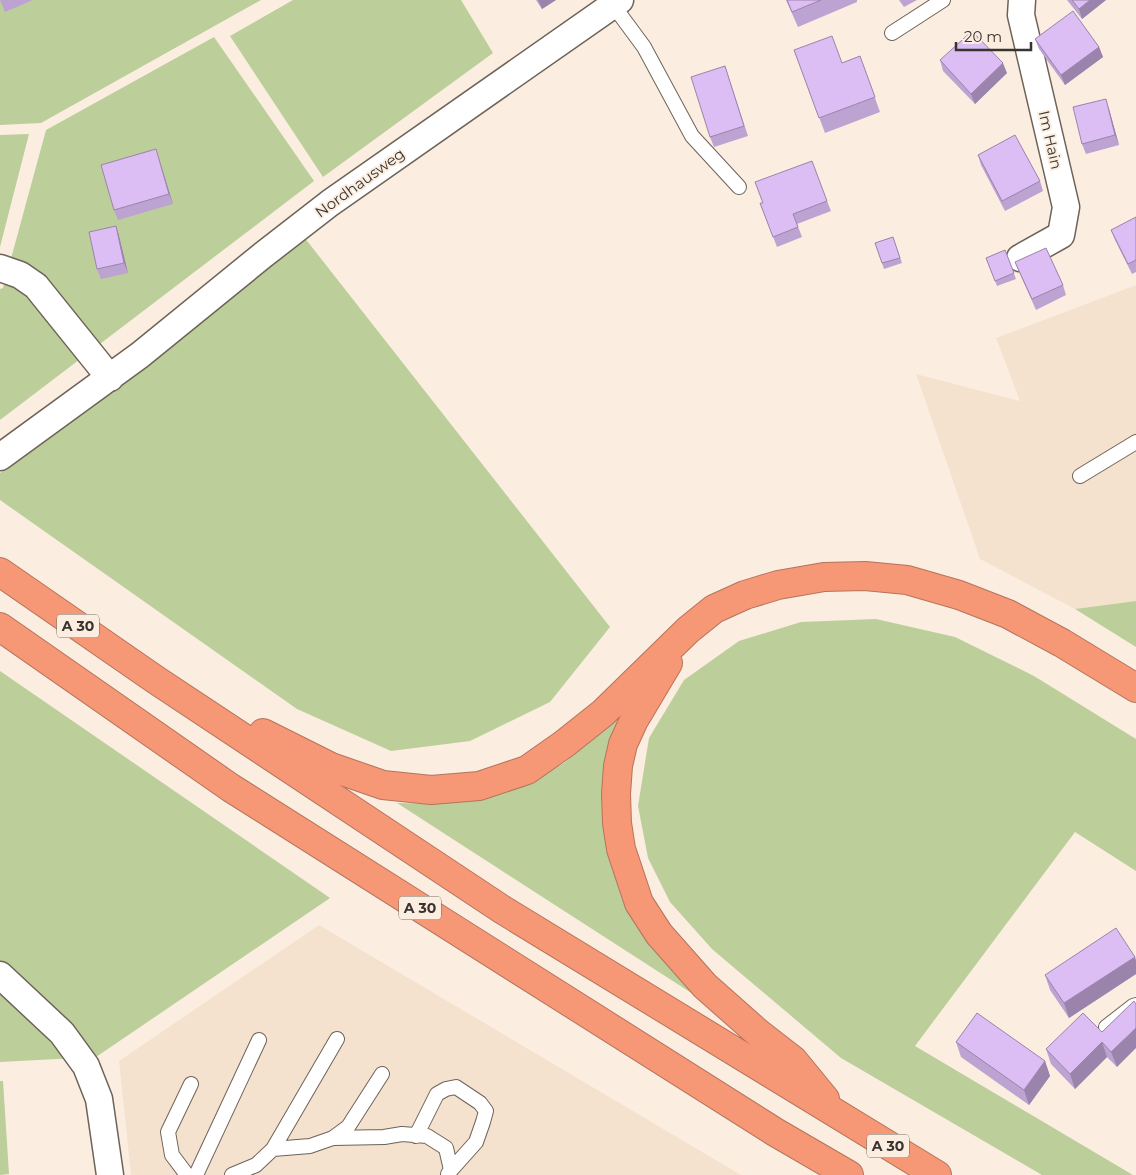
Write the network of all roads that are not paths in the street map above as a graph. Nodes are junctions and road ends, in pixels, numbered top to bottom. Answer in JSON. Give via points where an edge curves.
{"nodes":[{"id":1,"x":943,"y":0,"type":"edge"},
{"id":2,"x":1022,"y":0,"type":"edge"},
{"id":3,"x":616,"y":2,"type":"edge"},
{"id":4,"x":892,"y":33,"type":"dead end"},
{"id":5,"x":739,"y":186,"type":"dead end"},
{"id":6,"x":1020,"y":258,"type":"edge"},
{"id":7,"x":0,"y":268,"type":"edge"},
{"id":8,"x":110,"y":378,"type":"junction"},
{"id":9,"x":1136,"y":442,"type":"edge"},
{"id":10,"x":0,"y":457,"type":"edge"},
{"id":11,"x":1080,"y":476,"type":"dead end"},
{"id":12,"x":0,"y":572,"type":"edge"},
{"id":13,"x":0,"y":627,"type":"edge"},
{"id":14,"x":688,"y":630,"type":"junction"},
{"id":15,"x":156,"y":680,"type":"junction"},
{"id":16,"x":1136,"y":688,"type":"edge"},
{"id":17,"x":0,"y":975,"type":"edge"},
{"id":18,"x":1136,"y":1005,"type":"edge"},
{"id":19,"x":1106,"y":1027,"type":"edge"},
{"id":20,"x":337,"y":1039,"type":"dead end"},
{"id":21,"x":259,"y":1040,"type":"dead end"},
{"id":22,"x":382,"y":1074,"type":"dead end"},
{"id":23,"x":191,"y":1084,"type":"dead end"},
{"id":24,"x":839,"y":1116,"type":"junction"},
{"id":25,"x":416,"y":1136,"type":"junction"},
{"id":26,"x":333,"y":1138,"type":"junction"},
{"id":27,"x":273,"y":1149,"type":"junction"},
{"id":28,"x":449,"y":1172,"type":"edge"},
{"id":29,"x":110,"y":1175,"type":"edge"},
{"id":30,"x":187,"y":1175,"type":"edge"},
{"id":31,"x":196,"y":1175,"type":"edge"},
{"id":32,"x":232,"y":1175,"type":"edge"},
{"id":33,"x":849,"y":1175,"type":"edge"},
{"id":34,"x":937,"y":1175,"type":"edge"}],
"edges":[{"from":1,"to":4,"type":"lane"},
{"from":2,"to":6,"type":"street","name":"Im Hain","via":[[1021,15],[1066,207],[1061,235]]},
{"from":3,"to":5,"type":"lane","via":[[692,136]]},
{"from":3,"to":8,"type":"street","name":"Nordhausweg","via":[[330,203]]},
{"from":7,"to":8,"type":"street","via":[[20,275],[36,286]]},
{"from":8,"to":10,"type":"street","name":"Nordhausweg"},
{"from":9,"to":11,"type":"lane"},
{"from":12,"to":15,"type":"highway","number":"A 30"},
{"from":13,"to":33,"type":"highway","number":"A 30","via":[[231,788],[775,1132]]},
{"from":14,"to":15,"type":"highway","via":[[603,713],[564,744],[527,770],[479,786],[431,790],[383,785],[331,768]]},
{"from":14,"to":16,"type":"highway","via":[[714,609],[778,585],[824,577],[907,580],[1008,614]]},
{"from":14,"to":24,"type":"highway","via":[[623,744],[616,794],[620,850],[640,903],[659,934],[705,986],[793,1060]]},
{"from":15,"to":24,"type":"highway","number":"A 30","via":[[502,910]]},
{"from":17,"to":29,"type":"street","via":[[62,1033],[86,1066],[99,1099]]},
{"from":18,"to":19,"type":"lane"},
{"from":20,"to":27,"type":"lane"},
{"from":21,"to":31,"type":"lane"},
{"from":22,"to":26,"type":"lane","via":[[348,1127]]},
{"from":23,"to":30,"type":"lane","via":[[168,1132],[172,1155]]},
{"from":24,"to":34,"type":"highway","number":"A 30"},
{"from":25,"to":26,"type":"lane"},
{"from":25,"to":28,"type":"lane","via":[[427,1136],[446,1148]]},
{"from":25,"to":28,"type":"lane","via":[[438,1094],[446,1089],[456,1087],[480,1103],[486,1111],[476,1142]]},
{"from":26,"to":27,"type":"lane","via":[[310,1146]]},
{"from":27,"to":32,"type":"lane","via":[[256,1165]]}]}
